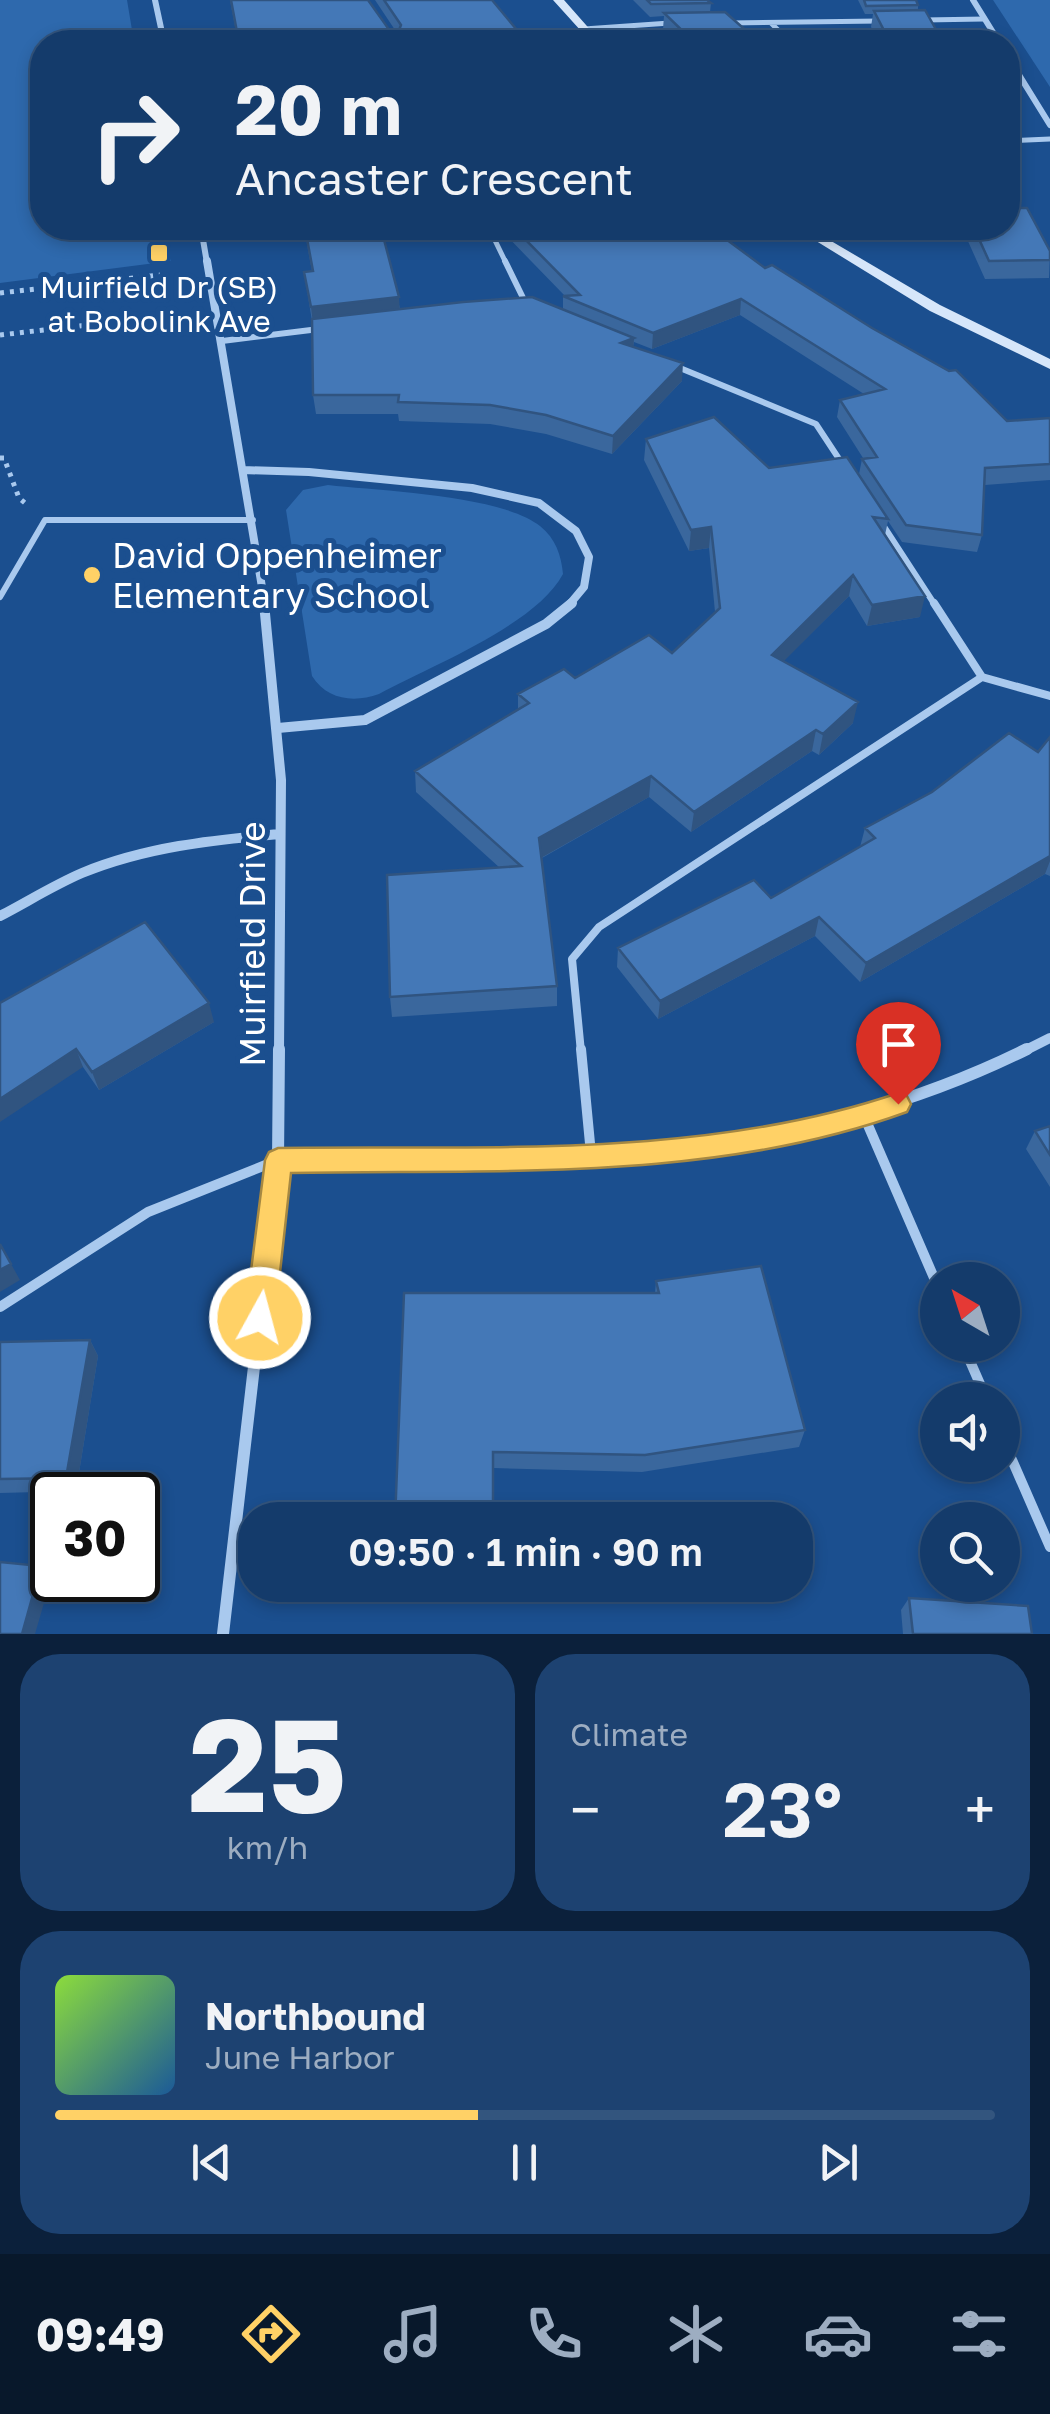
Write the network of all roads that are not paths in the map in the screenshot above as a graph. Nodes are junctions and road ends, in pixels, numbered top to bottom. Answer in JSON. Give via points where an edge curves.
{"nodes":[{"id":1,"x":155,"y":0,"type":"edge"},
{"id":2,"x":558,"y":0,"type":"edge"},
{"id":3,"x":973,"y":0,"type":"edge"},
{"id":4,"x":984,"y":19,"type":"junction"},
{"id":5,"x":906,"y":20,"type":"edge"},
{"id":6,"x":887,"y":21,"type":"edge"},
{"id":7,"x":676,"y":23,"type":"edge"},
{"id":8,"x":714,"y":23,"type":"edge"},
{"id":9,"x":771,"y":23,"type":"junction"},
{"id":10,"x":584,"y":29,"type":"joint"},
{"id":11,"x":161,"y":30,"type":"edge"},
{"id":12,"x":778,"y":30,"type":"edge"},
{"id":13,"x":991,"y":30,"type":"edge"},
{"id":14,"x":1020,"y":76,"type":"edge"},
{"id":15,"x":1050,"y":125,"type":"edge"},
{"id":16,"x":1050,"y":140,"type":"edge"},
{"id":17,"x":1020,"y":141,"type":"edge"},
{"id":18,"x":202,"y":240,"type":"edge"},
{"id":19,"x":495,"y":240,"type":"edge"},
{"id":20,"x":820,"y":240,"type":"edge"},
{"id":21,"x":527,"y":306,"type":"junction"},
{"id":22,"x":508,"y":308,"type":"edge"},
{"id":23,"x":545,"y":313,"type":"edge"},
{"id":24,"x":335,"y":327,"type":"edge"},
{"id":25,"x":222,"y":341,"type":"junction"},
{"id":26,"x":672,"y":365,"type":"edge"},
{"id":27,"x":1050,"y":365,"type":"edge"},
{"id":28,"x":244,"y":470,"type":"junction"},
{"id":29,"x":847,"y":472,"type":"edge"},
{"id":30,"x":878,"y":519,"type":"edge"},
{"id":31,"x":253,"y":520,"type":"junction"},
{"id":32,"x":0,"y":597,"type":"edge"},
{"id":33,"x":982,"y":677,"type":"junction"},
{"id":34,"x":1050,"y":696,"type":"edge"},
{"id":35,"x":278,"y":728,"type":"junction"},
{"id":36,"x":280,"y":834,"type":"junction"},
{"id":37,"x":0,"y":916,"type":"edge"},
{"id":38,"x":1050,"y":1038,"type":"edge"},
{"id":39,"x":864,"y":1116,"type":"junction"},
{"id":40,"x":591,"y":1156,"type":"junction"},
{"id":41,"x":278,"y":1160,"type":"junction"},
{"id":42,"x":928,"y":1262,"type":"edge"},
{"id":43,"x":0,"y":1307,"type":"edge"},
{"id":44,"x":1020,"y":1478,"type":"edge"},
{"id":45,"x":1050,"y":1547,"type":"edge"},
{"id":46,"x":223,"y":1634,"type":"edge"}],
"edges":[{"from":1,"to":11,"type":"street"},
{"from":2,"to":10,"type":"street"},
{"from":3,"to":4,"type":"street"},
{"from":4,"to":5,"type":"lane"},
{"from":4,"to":13,"type":"street"},
{"from":6,"to":9,"type":"lane"},
{"from":7,"to":10,"type":"lane"},
{"from":8,"to":9,"type":"lane"},
{"from":9,"to":12,"type":"lane"},
{"from":14,"to":15,"type":"street"},
{"from":16,"to":17,"type":"lane"},
{"from":18,"to":25,"type":"street","name":"Muirfield Drive"},
{"from":19,"to":21,"type":"lane"},
{"from":20,"to":27,"type":"street"},
{"from":21,"to":22,"type":"lane"},
{"from":21,"to":23,"type":"lane"},
{"from":24,"to":25,"type":"lane"},
{"from":25,"to":28,"type":"street","name":"Muirfield Drive"},
{"from":26,"to":29,"type":"lane","via":[[816,424]]},
{"from":28,"to":31,"type":"street","name":"Muirfield Drive"},
{"from":28,"to":35,"type":"street","via":[[300,470],[528,498],[574,526],[590,564],[586,585],[546,624],[364,720]]},
{"from":30,"to":33,"type":"lane"},
{"from":31,"to":32,"type":"lane","via":[[45,520]]},
{"from":31,"to":35,"type":"street","name":"Muirfield Drive"},
{"from":33,"to":34,"type":"lane"},
{"from":33,"to":40,"type":"lane","via":[[599,927],[572,959]]},
{"from":35,"to":36,"type":"street","name":"Muirfield Drive"},
{"from":36,"to":37,"type":"street","via":[[144,853],[82,873]]},
{"from":36,"to":41,"type":"street","name":"Muirfield Drive"},
{"from":38,"to":39,"type":"street","via":[[998,1068]]},
{"from":39,"to":40,"type":"street","via":[[726,1144]]},
{"from":39,"to":42,"type":"lane"},
{"from":40,"to":41,"type":"street"},
{"from":41,"to":43,"type":"lane","via":[[148,1212]]},
{"from":41,"to":46,"type":"street","name":"Muirfield Drive"},
{"from":44,"to":45,"type":"lane"}]}
